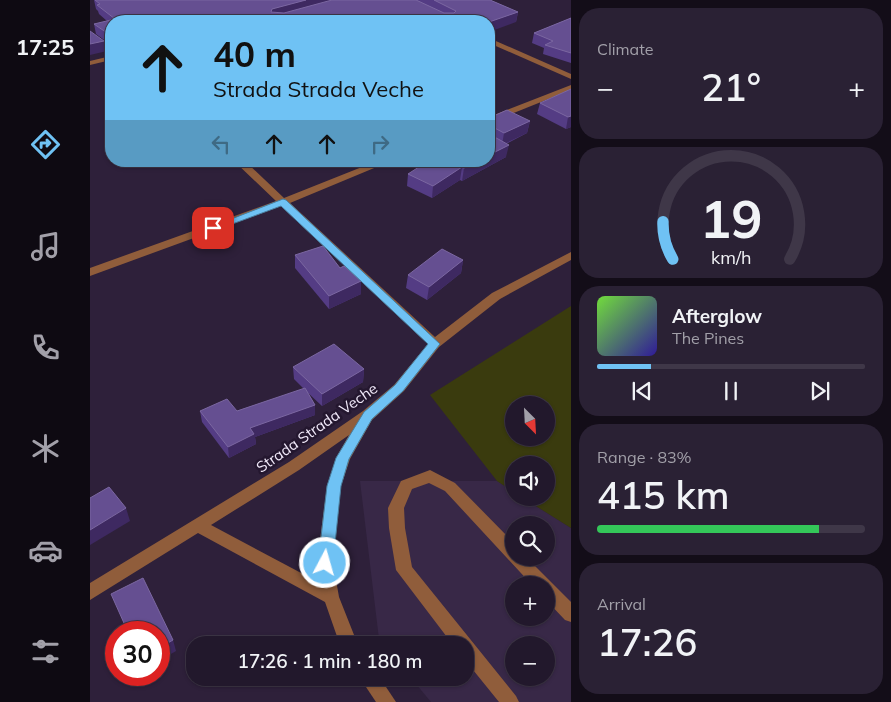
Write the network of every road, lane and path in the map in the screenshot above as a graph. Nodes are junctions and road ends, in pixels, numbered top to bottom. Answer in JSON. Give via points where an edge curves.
{"nodes":[{"id":1,"x":90,"y":34,"type":"edge"},
{"id":2,"x":495,"y":43,"type":"edge"},
{"id":3,"x":105,"y":45,"type":"edge"},
{"id":4,"x":105,"y":59,"type":"edge"},
{"id":5,"x":90,"y":63,"type":"edge"},
{"id":6,"x":571,"y":77,"type":"edge"},
{"id":7,"x":571,"y":87,"type":"edge"},
{"id":8,"x":495,"y":118,"type":"edge"},
{"id":9,"x":245,"y":167,"type":"edge"},
{"id":10,"x":371,"y":167,"type":"edge"},
{"id":11,"x":283,"y":202,"type":"junction"},
{"id":12,"x":571,"y":255,"type":"edge"},
{"id":13,"x":90,"y":272,"type":"edge"},
{"id":14,"x":435,"y":344,"type":"junction"},
{"id":15,"x":368,"y":415,"type":"junction"},
{"id":16,"x":199,"y":526,"type":"junction"},
{"id":17,"x":505,"y":545,"type":"edge"},
{"id":18,"x":525,"y":566,"type":"edge"},
{"id":19,"x":534,"y":576,"type":"edge"},
{"id":20,"x":90,"y":592,"type":"edge"},
{"id":21,"x":331,"y":597,"type":"junction"},
{"id":22,"x":555,"y":597,"type":"edge"},
{"id":23,"x":571,"y":614,"type":"edge"},
{"id":24,"x":346,"y":636,"type":"edge"},
{"id":25,"x":456,"y":636,"type":"edge"},
{"id":26,"x":474,"y":658,"type":"edge"},
{"id":27,"x":375,"y":686,"type":"edge"},
{"id":28,"x":387,"y":702,"type":"edge"},
{"id":29,"x":510,"y":702,"type":"edge"}],
"edges":[{"from":1,"to":3,"type":"street"},
{"from":2,"to":6,"type":"street"},
{"from":4,"to":5,"type":"street"},
{"from":7,"to":8,"type":"street"},
{"from":9,"to":11,"type":"street"},
{"from":10,"to":11,"type":"street"},
{"from":11,"to":13,"type":"street"},
{"from":11,"to":14,"type":"street"},
{"from":12,"to":14,"type":"street","name":"Strada Strada Veche","via":[[496,296]]},
{"from":14,"to":15,"type":"street","name":"Strada Strada Veche","via":[[399,388]]},
{"from":15,"to":16,"type":"street","name":"Strada Strada Veche"},
{"from":15,"to":21,"type":"street","via":[[343,458],[334,486],[325,563]]},
{"from":16,"to":20,"type":"street","name":"Strada Strada Veche"},
{"from":16,"to":21,"type":"street"},
{"from":17,"to":25,"type":"street","via":[[450,487],[430,476],[406,485],[396,508],[404,570]]},
{"from":18,"to":19,"type":"street"},
{"from":21,"to":24,"type":"street"},
{"from":22,"to":23,"type":"street"},
{"from":26,"to":29,"type":"street"},
{"from":27,"to":28,"type":"street"}]}
